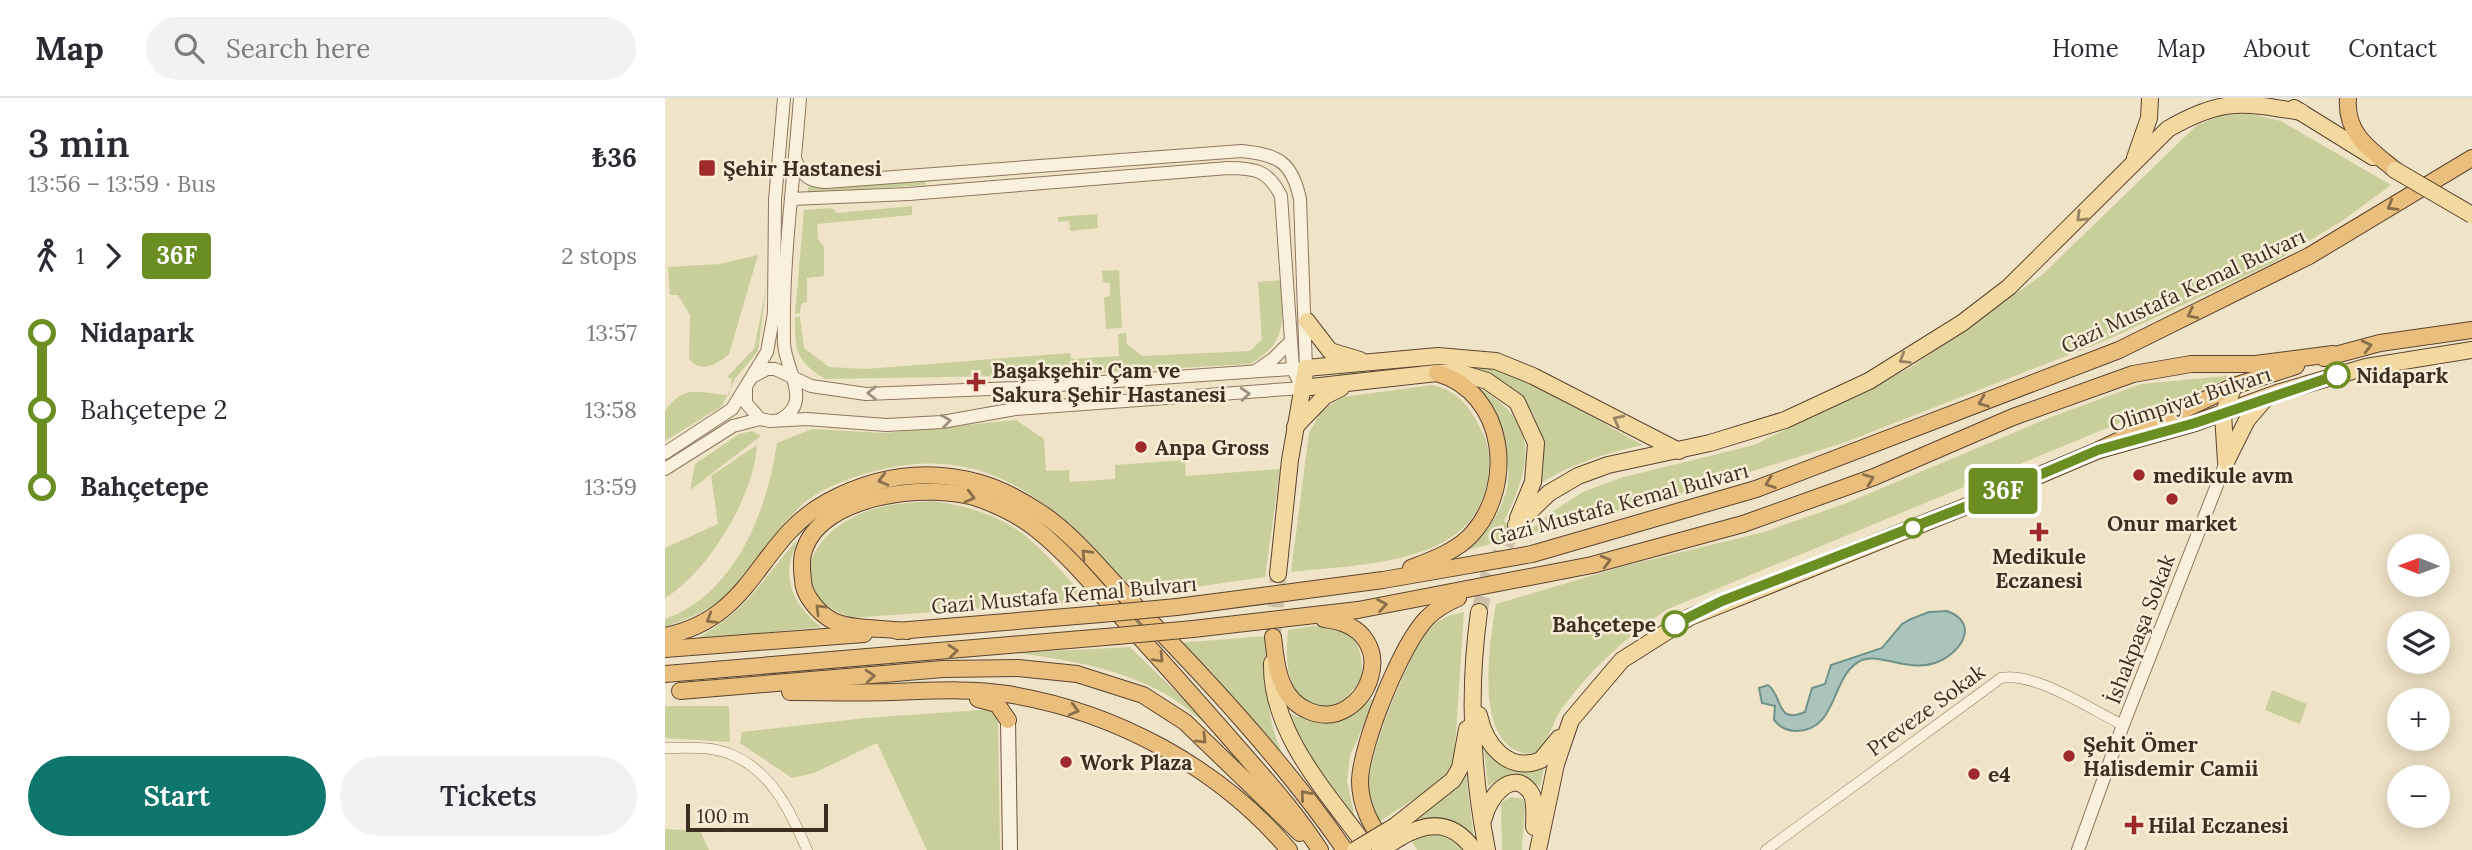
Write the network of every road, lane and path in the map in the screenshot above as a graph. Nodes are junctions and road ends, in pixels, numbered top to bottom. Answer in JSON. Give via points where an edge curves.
{"nodes":[{"id":1,"x":784,"y":98,"type":"edge"},
{"id":2,"x":800,"y":98,"type":"edge"},
{"id":3,"x":2150,"y":98,"type":"edge"},
{"id":4,"x":2277,"y":98,"type":"edge"},
{"id":5,"x":2348,"y":98,"type":"edge"},
{"id":6,"x":2301,"y":112,"type":"junction"},
{"id":7,"x":1185,"y":156,"type":"junction"},
{"id":8,"x":2472,"y":158,"type":"edge"},
{"id":9,"x":795,"y":159,"type":"junction"},
{"id":10,"x":2130,"y":169,"type":"junction"},
{"id":11,"x":2395,"y":170,"type":"junction"},
{"id":12,"x":1188,"y":172,"type":"junction"},
{"id":13,"x":778,"y":173,"type":"junction"},
{"id":14,"x":791,"y":199,"type":"junction"},
{"id":15,"x":2472,"y":215,"type":"edge"},
{"id":16,"x":1307,"y":321,"type":"junction"},
{"id":17,"x":2472,"y":330,"type":"edge"},
{"id":18,"x":1291,"y":341,"type":"junction"},
{"id":19,"x":2472,"y":350,"type":"edge"},
{"id":20,"x":2333,"y":355,"type":"junction"},
{"id":21,"x":1369,"y":362,"type":"junction"},
{"id":22,"x":1300,"y":369,"type":"junction"},
{"id":23,"x":1255,"y":371,"type":"junction"},
{"id":24,"x":1437,"y":373,"type":"junction"},
{"id":25,"x":790,"y":377,"type":"junction"},
{"id":26,"x":749,"y":382,"type":"junction"},
{"id":27,"x":1344,"y":386,"type":"junction"},
{"id":28,"x":2234,"y":386,"type":"junction"},
{"id":29,"x":1302,"y":388,"type":"junction"},
{"id":30,"x":2267,"y":397,"type":"junction"},
{"id":31,"x":2223,"y":414,"type":"junction"},
{"id":32,"x":760,"y":419,"type":"junction"},
{"id":33,"x":780,"y":420,"type":"junction"},
{"id":34,"x":2195,"y":423,"type":"junction"},
{"id":35,"x":1295,"y":427,"type":"junction"},
{"id":36,"x":2098,"y":450,"type":"junction"},
{"id":37,"x":1679,"y":451,"type":"junction"},
{"id":38,"x":665,"y":453,"type":"edge"},
{"id":39,"x":2226,"y":462,"type":"junction"},
{"id":40,"x":665,"y":469,"type":"edge"},
{"id":41,"x":1278,"y":574,"type":"tunnel mouth"},
{"id":42,"x":1383,"y":580,"type":"junction"},
{"id":43,"x":1482,"y":587,"type":"junction"},
{"id":44,"x":1479,"y":612,"type":"tunnel mouth"},
{"id":45,"x":1270,"y":629,"type":"junction"},
{"id":46,"x":907,"y":631,"type":"junction"},
{"id":47,"x":665,"y":636,"type":"edge"},
{"id":48,"x":665,"y":649,"type":"edge"},
{"id":49,"x":665,"y":674,"type":"edge"},
{"id":50,"x":1474,"y":689,"type":"junction"},
{"id":51,"x":673,"y":692,"type":"edge"},
{"id":52,"x":885,"y":692,"type":"junction"},
{"id":53,"x":1034,"y":699,"type":"junction"},
{"id":54,"x":1008,"y":720,"type":"junction"},
{"id":55,"x":1571,"y":720,"type":"junction"},
{"id":56,"x":2123,"y":725,"type":"junction"},
{"id":57,"x":665,"y":748,"type":"edge"},
{"id":58,"x":1482,"y":827,"type":"junction"},
{"id":59,"x":1398,"y":831,"type":"junction"},
{"id":60,"x":807,"y":850,"type":"edge"},
{"id":61,"x":1010,"y":850,"type":"edge"},
{"id":62,"x":1289,"y":850,"type":"edge"},
{"id":63,"x":1319,"y":850,"type":"edge"},
{"id":64,"x":1345,"y":850,"type":"edge"},
{"id":65,"x":1355,"y":850,"type":"edge"},
{"id":66,"x":1369,"y":850,"type":"edge"},
{"id":67,"x":1380,"y":850,"type":"edge"},
{"id":68,"x":1388,"y":850,"type":"edge"},
{"id":69,"x":1474,"y":850,"type":"edge"},
{"id":70,"x":1487,"y":850,"type":"edge"},
{"id":71,"x":1537,"y":850,"type":"edge"},
{"id":72,"x":1766,"y":850,"type":"edge"},
{"id":73,"x":2078,"y":850,"type":"edge"}],
"edges":[{"from":1,"to":13,"type":"street"},
{"from":2,"to":9,"type":"street"},
{"from":3,"to":10,"type":"main road","via":[[2144,139]]},
{"from":4,"to":6,"type":"main road"},
{"from":5,"to":11,"type":"highway","via":[[2350,125],[2358,139]]},
{"from":6,"to":10,"type":"main road","via":[[2246,103],[2199,110],[2168,129]]},
{"from":6,"to":11,"type":"main road"},
{"from":7,"to":9,"type":"street","via":[[826,183],[811,181]]},
{"from":7,"to":12,"type":"street"},
{"from":7,"to":16,"type":"street","via":[[1264,153],[1296,176]]},
{"from":8,"to":42,"type":"highway","name":"Gazi Mustafa Kemal Bulvarı","one_way":true,"via":[[2309,256],[2106,355],[1756,489],[1532,554]]},
{"from":9,"to":14,"type":"street"},
{"from":10,"to":37,"type":"main road","one_way":true,"via":[[2009,287],[1881,374],[1785,420]]},
{"from":11,"to":15,"type":"main road","bridge":true},
{"from":12,"to":14,"type":"street"},
{"from":12,"to":18,"type":"street","via":[[1248,168],[1273,179],[1281,196]]},
{"from":13,"to":14,"type":"street"},
{"from":13,"to":26,"type":"street","via":[[774,313],[767,352]]},
{"from":14,"to":25,"type":"street","via":[[784,343]]},
{"from":16,"to":21,"type":"main road","via":[[1330,351]]},
{"from":16,"to":22,"type":"street"},
{"from":20,"to":17,"type":"highway","one_way":true,"via":[[2391,341]]},
{"from":18,"to":22,"type":"street"},
{"from":18,"to":23,"type":"street"},
{"from":19,"to":30,"type":"main road","name":"Olimpiyat Bulvarı","via":[[2366,366]]},
{"from":20,"to":28,"type":"highway"},
{"from":43,"to":20,"type":"highway","one_way":true,"via":[[1592,565],[1743,524],[1874,477],[2013,416],[2133,374],[2191,364],[2255,364]]},
{"from":21,"to":22,"type":"main road"},
{"from":37,"to":21,"type":"main road","one_way":true,"via":[[1496,361],[1438,356]]},
{"from":22,"to":23,"type":"street"},
{"from":22,"to":29,"type":"main road"},
{"from":23,"to":25,"type":"street","one_way":true,"via":[[866,394],[811,386]]},
{"from":24,"to":27,"type":"main road"},
{"from":24,"to":37,"type":"main road","via":[[1461,373],[1487,381],[1517,402],[1527,418],[1536,443],[1534,482],[1515,525],[1549,493],[1578,476]]},
{"from":24,"to":42,"type":"highway","via":[[1466,387],[1490,419],[1500,460],[1499,483],[1482,520],[1458,546]]},
{"from":25,"to":26,"type":"street","via":[[775,369],[758,372]]},
{"from":25,"to":33,"type":"street","via":[[797,397],[792,411]]},
{"from":26,"to":32,"type":"street","via":[[746,402]]},
{"from":26,"to":38,"type":"street","via":[[732,409]]},
{"from":27,"to":29,"type":"main road"},
{"from":27,"to":35,"type":"main road","via":[[1325,396]]},
{"from":28,"to":31,"type":"main road"},
{"from":28,"to":36,"type":"highway"},
{"from":33,"to":29,"type":"street","one_way":true,"via":[[886,425],[942,422],[1027,408]]},
{"from":29,"to":35,"type":"main road"},
{"from":30,"to":31,"type":"main road","name":"Olimpiyat Bulvarı"},
{"from":30,"to":39,"type":"main road","via":[[2247,420]]},
{"from":31,"to":34,"type":"main road","name":"Olimpiyat Bulvarı"},
{"from":31,"to":39,"type":"main road"},
{"from":32,"to":33,"type":"street"},
{"from":32,"to":40,"type":"street","via":[[733,426]]},
{"from":34,"to":36,"type":"main road","name":"Olimpiyat Bulvarı"},
{"from":34,"to":39,"type":"main road","via":[[2218,435]]},
{"from":35,"to":41,"type":"main road"},
{"from":36,"to":55,"type":"main road","name":"Olimpiyat Bulvarı","via":[[1722,601],[1660,633],[1622,660]]},
{"from":39,"to":56,"type":"street","name":"İshakpaşa Sokak"},
{"from":42,"to":46,"type":"highway","name":"Gazi Mustafa Kemal Bulvarı","bridge":true,"via":[[1177,607]]},
{"from":45,"to":43,"type":"highway","one_way":true},
{"from":43,"to":68,"type":"highway","via":[[1441,606],[1425,620],[1374,721],[1360,782],[1371,824]]},
{"from":44,"to":50,"type":"main road"},
{"from":45,"to":45,"type":"highway","via":[[1325,619],[1346,622],[1364,634],[1372,653],[1371,677],[1363,693],[1337,714],[1302,708],[1281,683]]},
{"from":49,"to":45,"type":"highway","one_way":true,"bridge":true,"via":[[1193,629]]},
{"from":45,"to":66,"type":"main road","via":[[1276,704],[1286,728]]},
{"from":46,"to":48,"type":"highway","name":"Gazi Mustafa Kemal Bulvarı"},
{"from":46,"to":63,"type":"highway","one_way":true,"via":[[847,625],[818,609],[803,587],[804,552],[814,534],[864,501],[895,493],[959,494],[1007,511],[1036,528],[1174,673],[1301,821]]},
{"from":64,"to":47,"type":"highway","one_way":true,"via":[[1317,809],[1189,661],[1078,546],[1043,514],[981,483],[909,474],[828,501],[804,516],[773,549],[734,603],[698,626]]},
{"from":50,"to":55,"type":"main road","name":"Olimpiyat Bulvarı","via":[[1489,743],[1513,762],[1541,760]]},
{"from":50,"to":58,"type":"main road","via":[[1474,759]]},
{"from":50,"to":59,"type":"main road","via":[[1460,768]]},
{"from":51,"to":52,"type":"highway"},
{"from":51,"to":63,"type":"highway","one_way":true,"via":[[943,669],[1019,668],[1077,674],[1143,695],[1185,722]]},
{"from":52,"to":53,"type":"highway","via":[[975,691]]},
{"from":52,"to":54,"type":"highway","via":[[990,701],[1003,709]]},
{"from":53,"to":54,"type":"highway","via":[[1019,706]]},
{"from":53,"to":62,"type":"highway","one_way":true,"via":[[1123,728],[1185,760],[1255,815]]},
{"from":54,"to":61,"type":"main road"},
{"from":55,"to":71,"type":"main road","via":[[1551,782]]},
{"from":56,"to":72,"type":"street","name":"Preveze Sokak","via":[[2031,680],[2001,678]]},
{"from":56,"to":73,"type":"street","name":"İshakpaşa Sokak"},
{"from":57,"to":60,"type":"street","via":[[729,754],[748,764],[776,788]]},
{"from":58,"to":70,"type":"main road"},
{"from":58,"to":71,"type":"main road","via":[[1486,806],[1498,789],[1522,785],[1534,801]]},
{"from":59,"to":65,"type":"main road","bridge":true},
{"from":59,"to":67,"type":"main road","bridge":true},
{"from":59,"to":69,"type":"main road","via":[[1448,826]]}]}
